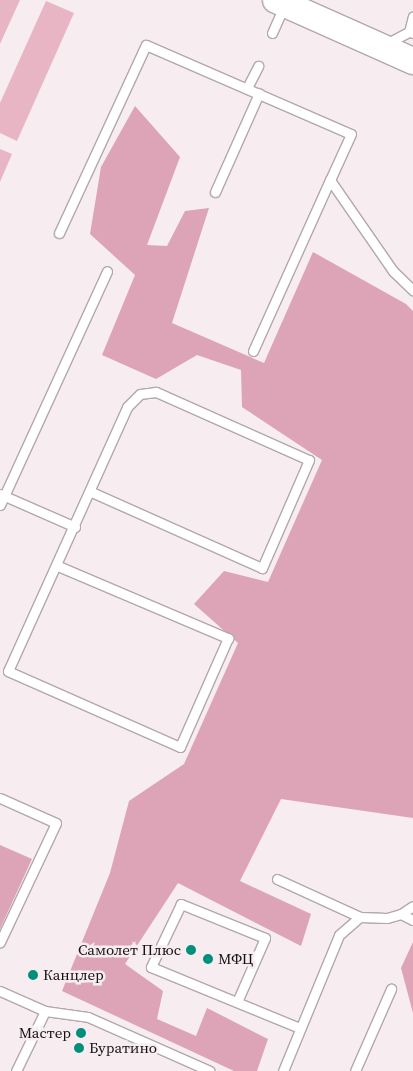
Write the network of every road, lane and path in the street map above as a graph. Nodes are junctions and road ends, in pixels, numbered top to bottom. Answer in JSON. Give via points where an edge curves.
{"nodes":[{"id":1,"x":281,"y":2,"type":"edge"},
{"id":2,"x":413,"y":16,"type":"edge"},
{"id":3,"x":411,"y":32,"type":"edge"},
{"id":4,"x":272,"y":33,"type":"dead end"},
{"id":5,"x":382,"y":47,"type":"junction"},
{"id":6,"x":413,"y":61,"type":"edge"},
{"id":7,"x":258,"y":66,"type":"dead end"},
{"id":8,"x":247,"y":88,"type":"junction"},
{"id":9,"x":259,"y":93,"type":"junction"},
{"id":10,"x":330,"y":180,"type":"junction"},
{"id":11,"x":215,"y":192,"type":"dead end"},
{"id":12,"x":59,"y":233,"type":"dead end"},
{"id":13,"x":107,"y":271,"type":"dead end"},
{"id":14,"x":413,"y":290,"type":"edge"},
{"id":15,"x":253,"y":351,"type":"dead end"},
{"id":16,"x":90,"y":492,"type":"junction"},
{"id":17,"x":2,"y":495,"type":"edge"},
{"id":18,"x":0,"y":505,"type":"edge"},
{"id":19,"x":75,"y":527,"type":"junction"},
{"id":20,"x":58,"y":566,"type":"junction"},
{"id":21,"x":0,"y":798,"type":"edge"},
{"id":22,"x":277,"y":879,"type":"dead end"},
{"id":23,"x":413,"y":906,"type":"edge"},
{"id":24,"x":401,"y":914,"type":"junction"},
{"id":25,"x":360,"y":917,"type":"junction"},
{"id":26,"x":413,"y":920,"type":"edge"},
{"id":27,"x":0,"y":942,"type":"edge"},
{"id":28,"x":392,"y":989,"type":"dead end"},
{"id":29,"x":0,"y":991,"type":"edge"},
{"id":30,"x":237,"y":1002,"type":"junction"},
{"id":31,"x":45,"y":1011,"type":"junction"},
{"id":32,"x":300,"y":1028,"type":"junction"},
{"id":33,"x":16,"y":1071,"type":"edge"},
{"id":34,"x":210,"y":1071,"type":"edge"},
{"id":35,"x":283,"y":1071,"type":"edge"},
{"id":36,"x":355,"y":1071,"type":"edge"}],
"edges":[{"from":1,"to":4,"type":"lane"},
{"from":1,"to":5,"type":"main road"},
{"from":2,"to":3,"type":"lane"},
{"from":3,"to":5,"type":"lane"},
{"from":5,"to":6,"type":"main road"},
{"from":7,"to":8,"type":"lane"},
{"from":8,"to":9,"type":"lane"},
{"from":8,"to":12,"type":"lane","via":[[146,45]]},
{"from":9,"to":10,"type":"lane","via":[[351,134]]},
{"from":9,"to":11,"type":"lane"},
{"from":10,"to":14,"type":"lane","via":[[393,271]]},
{"from":10,"to":15,"type":"lane"},
{"from":13,"to":17,"type":"lane"},
{"from":16,"to":16,"type":"lane","via":[[262,568],[309,460],[156,392],[140,394],[127,406]]},
{"from":16,"to":19,"type":"lane"},
{"from":17,"to":18,"type":"lane"},
{"from":17,"to":19,"type":"lane"},
{"from":19,"to":20,"type":"lane"},
{"from":20,"to":20,"type":"lane","via":[[8,671],[180,747],[228,638]]},
{"from":21,"to":27,"type":"lane","via":[[56,824]]},
{"from":22,"to":25,"type":"lane"},
{"from":23,"to":24,"type":"lane"},
{"from":24,"to":25,"type":"lane"},
{"from":24,"to":26,"type":"lane"},
{"from":25,"to":32,"type":"lane","via":[[339,935]]},
{"from":28,"to":36,"type":"lane"},
{"from":29,"to":31,"type":"lane"},
{"from":30,"to":30,"type":"lane","via":[[151,967],[181,904],[265,938]]},
{"from":30,"to":32,"type":"lane"},
{"from":31,"to":33,"type":"lane"},
{"from":31,"to":34,"type":"lane","via":[[88,1017]]},
{"from":32,"to":35,"type":"lane"}]}
